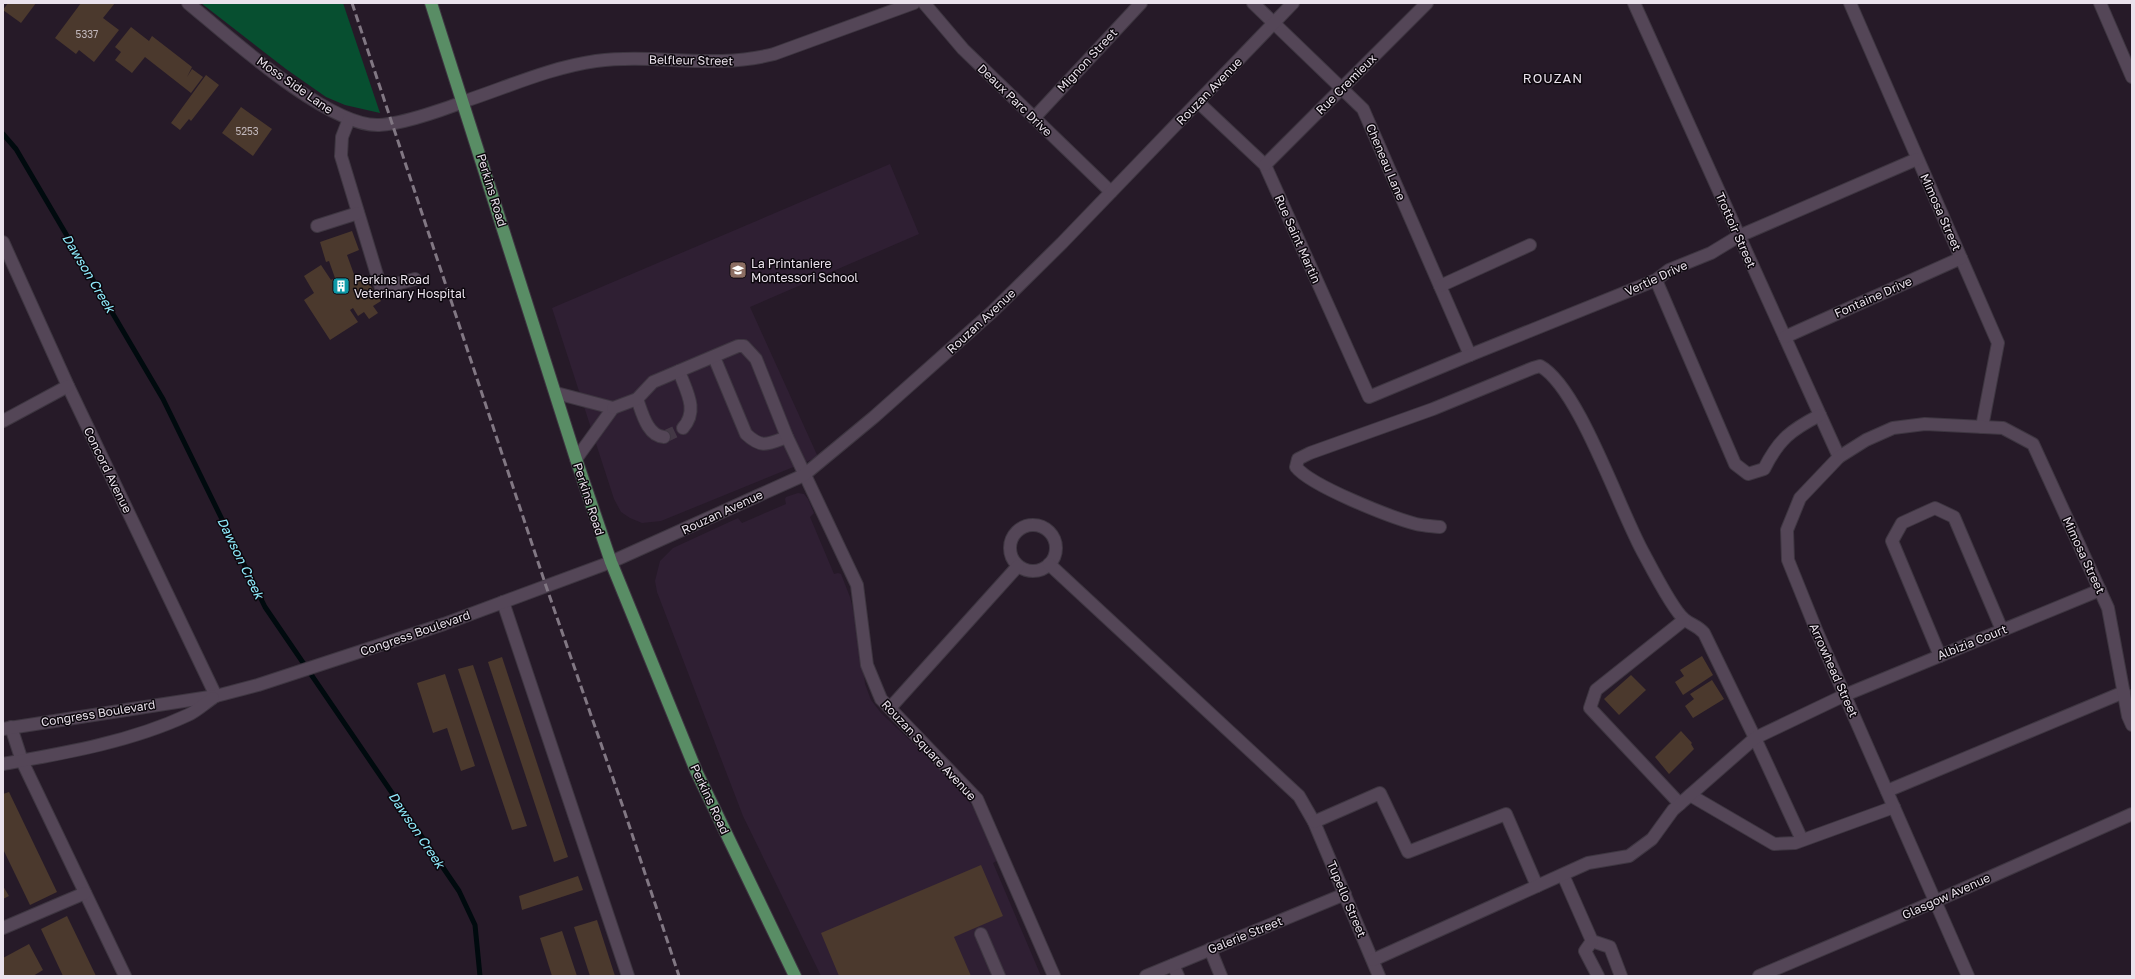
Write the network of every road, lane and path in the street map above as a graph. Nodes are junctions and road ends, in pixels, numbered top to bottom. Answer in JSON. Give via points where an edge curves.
{"nodes":[{"id":1,"x":188,"y":3,"type":"edge"},
{"id":2,"x":431,"y":3,"type":"edge"},
{"id":3,"x":914,"y":3,"type":"edge"},
{"id":4,"x":924,"y":3,"type":"edge"},
{"id":5,"x":1141,"y":3,"type":"edge"},
{"id":6,"x":1253,"y":3,"type":"edge"},
{"id":7,"x":1293,"y":3,"type":"edge"},
{"id":8,"x":1428,"y":3,"type":"edge"},
{"id":9,"x":1634,"y":3,"type":"edge"},
{"id":10,"x":1850,"y":3,"type":"edge"},
{"id":11,"x":2100,"y":3,"type":"edge"},
{"id":12,"x":1274,"y":23,"type":"junction"},
{"id":13,"x":2132,"y":77,"type":"edge"},
{"id":14,"x":1343,"y":88,"type":"junction"},
{"id":15,"x":464,"y":102,"type":"junction"},
{"id":16,"x":1198,"y":102,"type":"junction"},
{"id":17,"x":1034,"y":118,"type":"junction"},
{"id":18,"x":349,"y":119,"type":"junction"},
{"id":19,"x":1917,"y":159,"type":"junction"},
{"id":20,"x":1265,"y":165,"type":"junction"},
{"id":21,"x":1111,"y":192,"type":"junction"},
{"id":22,"x":358,"y":213,"type":"junction"},
{"id":23,"x":317,"y":226,"type":"dead end"},
{"id":24,"x":1739,"y":236,"type":"junction"},
{"id":25,"x":3,"y":242,"type":"edge"},
{"id":26,"x":1530,"y":245,"type":"dead end"},
{"id":27,"x":1961,"y":258,"type":"junction"},
{"id":28,"x":415,"y":279,"type":"dead end"},
{"id":29,"x":1656,"y":280,"type":"junction"},
{"id":30,"x":1440,"y":286,"type":"junction"},
{"id":31,"x":1785,"y":337,"type":"junction"},
{"id":32,"x":1470,"y":354,"type":"junction"},
{"id":33,"x":714,"y":357,"type":"junction"},
{"id":34,"x":679,"y":371,"type":"junction"},
{"id":35,"x":68,"y":386,"type":"junction"},
{"id":36,"x":556,"y":393,"type":"junction"},
{"id":37,"x":1369,"y":397,"type":"joint"},
{"id":38,"x":637,"y":399,"type":"junction"},
{"id":39,"x":613,"y":408,"type":"junction"},
{"id":40,"x":1820,"y":415,"type":"junction"},
{"id":41,"x":3,"y":421,"type":"edge"},
{"id":42,"x":1925,"y":424,"type":"joint"},
{"id":43,"x":1982,"y":427,"type":"junction"},
{"id":44,"x":683,"y":428,"type":"tunnel mouth"},
{"id":45,"x":664,"y":437,"type":"dead end"},
{"id":46,"x":787,"y":437,"type":"junction"},
{"id":47,"x":1839,"y":457,"type":"junction"},
{"id":48,"x":576,"y":459,"type":"junction"},
{"id":49,"x":804,"y":475,"type":"junction"},
{"id":50,"x":1440,"y":527,"type":"dead end"},
{"id":51,"x":611,"y":562,"type":"junction"},
{"id":52,"x":1049,"y":564,"type":"junction"},
{"id":53,"x":1018,"y":566,"type":"junction"},
{"id":54,"x":2100,"y":590,"type":"junction"},
{"id":55,"x":503,"y":602,"type":"junction"},
{"id":56,"x":1684,"y":620,"type":"junction"},
{"id":57,"x":2002,"y":630,"type":"junction"},
{"id":58,"x":1940,"y":656,"type":"junction"},
{"id":59,"x":2124,"y":692,"type":"junction"},
{"id":60,"x":1844,"y":695,"type":"junction"},
{"id":61,"x":216,"y":696,"type":"junction"},
{"id":62,"x":890,"y":708,"type":"junction"},
{"id":63,"x":2132,"y":725,"type":"edge"},
{"id":64,"x":7,"y":728,"type":"edge"},
{"id":65,"x":1756,"y":738,"type":"junction"},
{"id":66,"x":22,"y":761,"type":"junction"},
{"id":67,"x":3,"y":764,"type":"edge"},
{"id":68,"x":1887,"y":791,"type":"junction"},
{"id":69,"x":1690,"y":795,"type":"junction"},
{"id":70,"x":1680,"y":804,"type":"junction"},
{"id":71,"x":1894,"y":807,"type":"junction"},
{"id":72,"x":2132,"y":814,"type":"edge"},
{"id":73,"x":1314,"y":822,"type":"junction"},
{"id":74,"x":1802,"y":840,"type":"junction"},
{"id":75,"x":1563,"y":875,"type":"junction"},
{"id":76,"x":1537,"y":886,"type":"junction"},
{"id":77,"x":85,"y":893,"type":"junction"},
{"id":78,"x":1345,"y":894,"type":"junction"},
{"id":79,"x":1936,"y":901,"type":"junction"},
{"id":80,"x":3,"y":928,"type":"edge"},
{"id":81,"x":981,"y":934,"type":"dead end"},
{"id":82,"x":1592,"y":941,"type":"junction"},
{"id":83,"x":1210,"y":949,"type":"junction"},
{"id":84,"x":1373,"y":960,"type":"junction"},
{"id":85,"x":1176,"y":970,"type":"edge"},
{"id":86,"x":125,"y":976,"type":"edge"},
{"id":87,"x":628,"y":976,"type":"edge"},
{"id":88,"x":795,"y":976,"type":"edge"},
{"id":89,"x":999,"y":976,"type":"edge"},
{"id":90,"x":1054,"y":976,"type":"edge"},
{"id":91,"x":1146,"y":976,"type":"edge"},
{"id":92,"x":1221,"y":976,"type":"edge"},
{"id":93,"x":1379,"y":976,"type":"edge"},
{"id":94,"x":1598,"y":976,"type":"edge"},
{"id":95,"x":1621,"y":976,"type":"edge"},
{"id":96,"x":1759,"y":976,"type":"edge"},
{"id":97,"x":1968,"y":976,"type":"edge"}],
"edges":[{"from":1,"to":18,"type":"street","name":"Moss Side Lane","via":[[318,104]]},
{"from":2,"to":15,"type":"main road","name":"Perkins Road"},
{"from":3,"to":15,"type":"street","name":"Belfleur Street","via":[[753,60],[700,63],[633,59],[596,61],[559,69]]},
{"from":4,"to":17,"type":"street","name":"Deaux Parc Drive","via":[[963,49]]},
{"from":5,"to":17,"type":"street","name":"Mignon Street"},
{"from":6,"to":12,"type":"street","name":"Cheneau Lane"},
{"from":7,"to":12,"type":"street","name":"Rouzan Avenue"},
{"from":8,"to":14,"type":"street","name":"Rue Cremieux","via":[[1416,12]]},
{"from":9,"to":24,"type":"street","name":"Trottoir Street"},
{"from":10,"to":19,"type":"street","name":"Mimosa Street"},
{"from":11,"to":13,"type":"street"},
{"from":12,"to":14,"type":"street","name":"Cheneau Lane"},
{"from":12,"to":16,"type":"street","name":"Rouzan Avenue"},
{"from":14,"to":20,"type":"street","name":"Rue Cremieux"},
{"from":14,"to":30,"type":"street","name":"Cheneau Lane","via":[[1363,109]]},
{"from":15,"to":18,"type":"street","name":"Moss Side Lane","via":[[392,123],[368,124]]},
{"from":15,"to":36,"type":"main road","name":"Perkins Road"},
{"from":16,"to":20,"type":"street","name":"Rue Saint Martin"},
{"from":16,"to":21,"type":"street","name":"Rouzan Avenue"},
{"from":17,"to":21,"type":"street","name":"Deaux Parc Drive"},
{"from":18,"to":22,"type":"street","via":[[342,137],[341,156]]},
{"from":19,"to":24,"type":"street","name":"Vertie Drive"},
{"from":19,"to":27,"type":"street","name":"Mimosa Street"},
{"from":20,"to":37,"type":"street","name":"Rue Saint Martin"},
{"from":21,"to":49,"type":"street","name":"Rouzan Avenue","via":[[992,312],[874,417]]},
{"from":22,"to":23,"type":"street"},
{"from":22,"to":28,"type":"street","via":[[380,288]]},
{"from":24,"to":29,"type":"street","name":"Vertie Drive","via":[[1711,252],[1669,270]]},
{"from":24,"to":31,"type":"street","name":"Trottoir Street"},
{"from":25,"to":35,"type":"street","name":"Concord Avenue"},
{"from":26,"to":30,"type":"street"},
{"from":27,"to":31,"type":"street","name":"Fontaine Drive"},
{"from":27,"to":43,"type":"street","name":"Mimosa Street","via":[[1998,343]]},
{"from":29,"to":32,"type":"street","name":"Vertie Drive"},
{"from":29,"to":40,"type":"street","via":[[1735,464],[1748,474],[1764,468],[1776,447],[1800,425]]},
{"from":30,"to":32,"type":"street","name":"Cheneau Lane"},
{"from":31,"to":40,"type":"street","name":"Trottoir Street"},
{"from":32,"to":37,"type":"street","name":"Vertie Drive"},
{"from":33,"to":34,"type":"street","name":"Rouzan Square Avenue"},
{"from":33,"to":46,"type":"street","via":[[746,434],[756,443],[764,445]]},
{"from":33,"to":46,"type":"street","name":"Rouzan Square Avenue","via":[[738,346],[744,346],[750,351],[756,359]]},
{"from":34,"to":38,"type":"street","name":"Rouzan Square Avenue","via":[[653,382]]},
{"from":34,"to":44,"type":"street","via":[[691,409],[690,420]]},
{"from":35,"to":41,"type":"street"},
{"from":35,"to":61,"type":"street","name":"Concord Avenue"},
{"from":36,"to":39,"type":"street"},
{"from":36,"to":48,"type":"main road","name":"Perkins Road"},
{"from":38,"to":39,"type":"street"},
{"from":38,"to":45,"type":"street","via":[[653,433]]},
{"from":39,"to":48,"type":"street"},
{"from":40,"to":47,"type":"street","name":"Trottoir Street"},
{"from":42,"to":43,"type":"street","name":"Mimosa Street"},
{"from":42,"to":47,"type":"street","name":"Arrowhead Street","via":[[1893,428],[1866,440]]},
{"from":43,"to":54,"type":"street","name":"Mimosa Street","via":[[2003,428],[2033,444]]},
{"from":46,"to":49,"type":"street","name":"Rouzan Square Avenue"},
{"from":47,"to":60,"type":"street","name":"Arrowhead Street","via":[[1800,498],[1787,530],[1788,560]]},
{"from":48,"to":51,"type":"main road","name":"Perkins Road"},
{"from":49,"to":51,"type":"street","name":"Rouzan Avenue"},
{"from":49,"to":62,"type":"street","name":"Rouzan Square Avenue","via":[[857,585],[867,665],[881,699]]},
{"from":50,"to":56,"type":"street","via":[[1403,520],[1360,504],[1306,476],[1296,467],[1298,459],[1540,366],[1556,378],[1586,428],[1643,553]]},
{"from":51,"to":55,"type":"street","name":"Congress Boulevard"},
{"from":51,"to":88,"type":"main road","name":"Perkins Road","via":[[697,773]]},
{"from":52,"to":53,"type":"street","via":[[1040,570],[1032,571]]},
{"from":52,"to":53,"type":"street","via":[[1055,554],[1054,539],[1044,528],[1029,525],[1016,532],[1010,546],[1010,553]]},
{"from":52,"to":73,"type":"street","name":"Tupello Street","via":[[1299,796]]},
{"from":53,"to":62,"type":"street"},
{"from":54,"to":57,"type":"street","name":"Albizia Court"},
{"from":54,"to":59,"type":"street","name":"Mimosa Street","via":[[2108,608]]},
{"from":55,"to":61,"type":"street","name":"Congress Boulevard","via":[[344,657]]},
{"from":55,"to":87,"type":"street"},
{"from":56,"to":65,"type":"street","via":[[1698,626],[1704,633]]},
{"from":56,"to":70,"type":"street","via":[[1596,690],[1590,708]]},
{"from":57,"to":58,"type":"street","name":"Albizia Court"},
{"from":57,"to":58,"type":"street","via":[[1954,517],[1935,508],[1902,522],[1892,541]]},
{"from":58,"to":60,"type":"street","name":"Albizia Court"},
{"from":59,"to":63,"type":"street","name":"Mimosa Street"},
{"from":59,"to":68,"type":"street"},
{"from":60,"to":65,"type":"street","name":"Albizia Court"},
{"from":60,"to":68,"type":"street","name":"Arrowhead Street"},
{"from":61,"to":64,"type":"street","name":"Congress Boulevard"},
{"from":61,"to":66,"type":"street","name":"Congress Boulevard","via":[[189,715],[129,737]]},
{"from":62,"to":90,"type":"street","name":"Rouzan Square Avenue","via":[[977,799]]},
{"from":64,"to":66,"type":"street"},
{"from":65,"to":69,"type":"street","name":"Albizia Court"},
{"from":65,"to":74,"type":"street"},
{"from":66,"to":67,"type":"street","name":"Congress Boulevard"},
{"from":66,"to":77,"type":"street"},
{"from":68,"to":71,"type":"street","name":"Arrowhead Street"},
{"from":69,"to":70,"type":"street","name":"Albizia Court"},
{"from":69,"to":74,"type":"street","via":[[1774,844]]},
{"from":70,"to":75,"type":"street","name":"Albizia Court","via":[[1652,839],[1630,856],[1588,863]]},
{"from":71,"to":74,"type":"street"},
{"from":71,"to":79,"type":"street","name":"Arrowhead Street"},
{"from":72,"to":79,"type":"street","name":"Glasgow Avenue"},
{"from":73,"to":76,"type":"street","via":[[1380,793],[1408,852],[1506,814]]},
{"from":73,"to":78,"type":"street","name":"Tupello Street"},
{"from":75,"to":76,"type":"street","name":"Albizia Court"},
{"from":75,"to":82,"type":"street"},
{"from":76,"to":84,"type":"street","name":"Albizia Court"},
{"from":77,"to":80,"type":"street"},
{"from":77,"to":86,"type":"street"},
{"from":78,"to":83,"type":"street","name":"Galerie Street"},
{"from":78,"to":84,"type":"street","name":"Tupello Street"},
{"from":79,"to":96,"type":"street","name":"Glasgow Avenue"},
{"from":79,"to":97,"type":"street","name":"Arrowhead Street"},
{"from":81,"to":89,"type":"street"},
{"from":82,"to":94,"type":"street","via":[[1585,951]]},
{"from":82,"to":95,"type":"street","via":[[1610,947]]},
{"from":83,"to":85,"type":"street","name":"Galerie Street"},
{"from":83,"to":92,"type":"street"},
{"from":84,"to":93,"type":"street","name":"Tupello Street"},
{"from":85,"to":91,"type":"street","name":"Galerie Street"}]}
